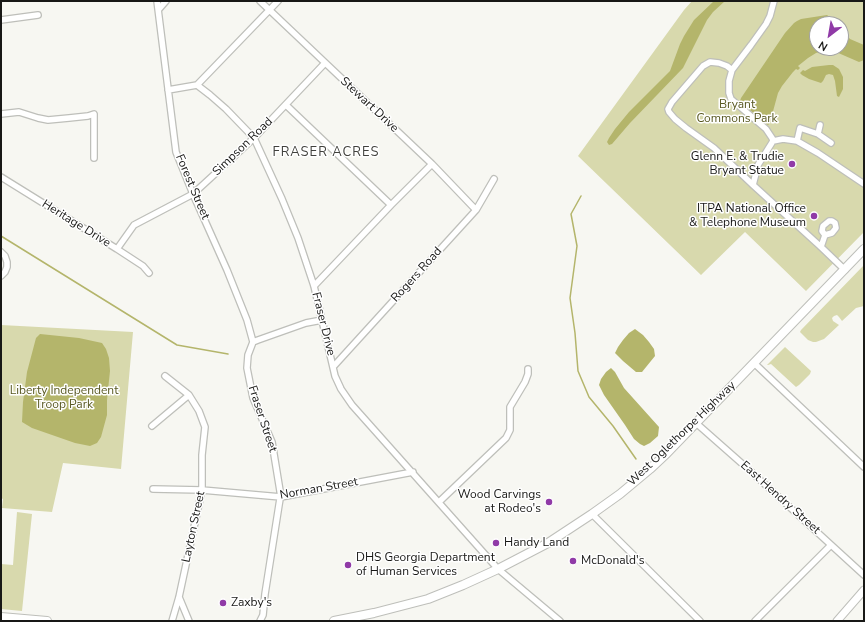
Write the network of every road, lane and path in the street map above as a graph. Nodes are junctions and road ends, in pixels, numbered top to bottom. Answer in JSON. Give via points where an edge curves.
{"nodes":[{"id":1,"x":157,"y":1,"type":"edge"},
{"id":2,"x":166,"y":1,"type":"edge"},
{"id":3,"x":260,"y":1,"type":"edge"},
{"id":4,"x":278,"y":1,"type":"edge"},
{"id":5,"x":774,"y":1,"type":"edge"},
{"id":6,"x":159,"y":9,"type":"junction"},
{"id":7,"x":270,"y":10,"type":"junction"},
{"id":8,"x":38,"y":15,"type":"dead end"},
{"id":9,"x":1,"y":20,"type":"edge"},
{"id":10,"x":325,"y":63,"type":"junction"},
{"id":11,"x":732,"y":70,"type":"junction"},
{"id":12,"x":197,"y":85,"type":"junction"},
{"id":13,"x":168,"y":90,"type":"junction"},
{"id":14,"x":286,"y":105,"type":"junction"},
{"id":15,"x":1,"y":114,"type":"edge"},
{"id":16,"x":820,"y":125,"type":"dead end"},
{"id":17,"x":818,"y":134,"type":"junction"},
{"id":18,"x":254,"y":138,"type":"junction"},
{"id":19,"x":773,"y":141,"type":"junction"},
{"id":20,"x":797,"y":141,"type":"junction"},
{"id":21,"x":831,"y":143,"type":"dead end"},
{"id":22,"x":94,"y":158,"type":"dead end"},
{"id":23,"x":432,"y":164,"type":"junction"},
{"id":24,"x":1,"y":177,"type":"edge"},
{"id":25,"x":494,"y":179,"type":"dead end"},
{"id":26,"x":864,"y":184,"type":"edge"},
{"id":27,"x":753,"y":185,"type":"junction"},
{"id":28,"x":193,"y":194,"type":"junction"},
{"id":29,"x":391,"y":205,"type":"junction"},
{"id":30,"x":476,"y":210,"type":"junction"},
{"id":31,"x":825,"y":235,"type":"dead end"},
{"id":32,"x":821,"y":247,"type":"junction"},
{"id":33,"x":117,"y":249,"type":"junction"},
{"id":34,"x":864,"y":249,"type":"edge"},
{"id":35,"x":1,"y":252,"type":"edge"},
{"id":36,"x":845,"y":270,"type":"junction"},
{"id":37,"x":149,"y":273,"type":"dead end"},
{"id":38,"x":1,"y":276,"type":"edge"},
{"id":39,"x":314,"y":286,"type":"junction"},
{"id":40,"x":322,"y":320,"type":"junction"},
{"id":41,"x":253,"y":342,"type":"junction"},
{"id":42,"x":754,"y":362,"type":"junction"},
{"id":43,"x":334,"y":367,"type":"junction"},
{"id":44,"x":528,"y":369,"type":"dead end"},
{"id":45,"x":165,"y":376,"type":"dead end"},
{"id":46,"x":190,"y":395,"type":"junction"},
{"id":47,"x":696,"y":422,"type":"junction"},
{"id":48,"x":152,"y":426,"type":"dead end"},
{"id":49,"x":864,"y":467,"type":"edge"},
{"id":50,"x":413,"y":472,"type":"junction"},
{"id":51,"x":153,"y":489,"type":"dead end"},
{"id":52,"x":202,"y":490,"type":"junction"},
{"id":53,"x":281,"y":498,"type":"junction"},
{"id":54,"x":439,"y":502,"type":"junction"},
{"id":55,"x":592,"y":514,"type":"junction"},
{"id":56,"x":831,"y":545,"type":"junction"},
{"id":57,"x":498,"y":569,"type":"junction"},
{"id":58,"x":864,"y":575,"type":"edge"},
{"id":59,"x":864,"y":590,"type":"edge"},
{"id":60,"x":179,"y":597,"type":"junction"},
{"id":61,"x":262,"y":615,"type":"junction"},
{"id":62,"x":1,"y":617,"type":"edge"},
{"id":63,"x":20,"y":620,"type":"edge"},
{"id":64,"x":47,"y":621,"type":"edge"},
{"id":65,"x":172,"y":621,"type":"edge"},
{"id":66,"x":189,"y":621,"type":"edge"},
{"id":67,"x":260,"y":621,"type":"edge"},
{"id":68,"x":268,"y":621,"type":"edge"},
{"id":69,"x":334,"y":621,"type":"edge"},
{"id":70,"x":560,"y":621,"type":"edge"},
{"id":71,"x":700,"y":621,"type":"edge"},
{"id":72,"x":755,"y":621,"type":"edge"},
{"id":73,"x":837,"y":621,"type":"edge"}],
"edges":[{"from":1,"to":6,"type":"street","name":"Forest Street"},
{"from":2,"to":6,"type":"street"},
{"from":3,"to":7,"type":"street","name":"Stewart Drive"},
{"from":4,"to":7,"type":"street"},
{"from":5,"to":11,"type":"street","via":[[766,24]]},
{"from":6,"to":13,"type":"street","name":"Forest Street"},
{"from":7,"to":10,"type":"street","name":"Stewart Drive"},
{"from":7,"to":12,"type":"street"},
{"from":8,"to":9,"type":"street"},
{"from":10,"to":14,"type":"street","name":"Simpson Road"},
{"from":10,"to":23,"type":"street","name":"Stewart Drive"},
{"from":11,"to":19,"type":"street","via":[[728,84],[731,99],[766,130]]},
{"from":11,"to":27,"type":"street","via":[[719,63],[710,62],[703,66],[668,109],[675,119],[714,148]]},
{"from":12,"to":13,"type":"street"},
{"from":12,"to":18,"type":"street","name":"Fraser Drive","via":[[226,108]]},
{"from":13,"to":28,"type":"street","name":"Forest Street","via":[[176,152]]},
{"from":14,"to":18,"type":"street","name":"Simpson Road"},
{"from":14,"to":29,"type":"street"},
{"from":15,"to":22,"type":"street","via":[[19,112],[48,120],[94,114]]},
{"from":16,"to":17,"type":"street"},
{"from":17,"to":20,"type":"street","via":[[800,128]]},
{"from":17,"to":21,"type":"street"},
{"from":18,"to":28,"type":"street","name":"Simpson Road"},
{"from":18,"to":39,"type":"street","name":"Fraser Drive","via":[[298,238]]},
{"from":19,"to":20,"type":"street"},
{"from":19,"to":27,"type":"street","via":[[758,165]]},
{"from":20,"to":26,"type":"street"},
{"from":23,"to":29,"type":"street"},
{"from":23,"to":30,"type":"street","name":"Stewart Drive"},
{"from":24,"to":33,"type":"street","name":"Heritage Drive"},
{"from":25,"to":30,"type":"street","name":"Rogers Road"},
{"from":27,"to":32,"type":"street"},
{"from":28,"to":33,"type":"street","name":"Simpson Road","via":[[134,225]]},
{"from":28,"to":41,"type":"street","name":"Forest Street","via":[[228,270]]},
{"from":29,"to":39,"type":"street"},
{"from":30,"to":43,"type":"street","name":"Rogers Road"},
{"from":31,"to":32,"type":"street"},
{"from":32,"to":36,"type":"street"},
{"from":33,"to":37,"type":"street","name":"Heritage Drive"},
{"from":34,"to":36,"type":"highway","name":"West Oglethorpe Highway"},
{"from":35,"to":38,"type":"street","via":[[5,256],[7,266]]},
{"from":36,"to":42,"type":"highway","name":"West Oglethorpe Highway"},
{"from":39,"to":40,"type":"street","name":"Fraser Drive"},
{"from":40,"to":41,"type":"street","via":[[306,323]]},
{"from":40,"to":43,"type":"street","name":"Fraser Drive"},
{"from":41,"to":53,"type":"street","name":"Fraser Street","via":[[247,368],[253,398],[272,442]]},
{"from":42,"to":47,"type":"highway","name":"West Oglethorpe Highway"},
{"from":42,"to":49,"type":"street"},
{"from":43,"to":50,"type":"street","name":"Fraser Drive","via":[[341,389],[352,404]]},
{"from":44,"to":54,"type":"street","via":[[525,382],[510,407],[510,430],[506,438]]},
{"from":45,"to":46,"type":"street","name":"Layton Street"},
{"from":46,"to":48,"type":"street"},
{"from":46,"to":52,"type":"street","name":"Layton Street","via":[[205,427]]},
{"from":47,"to":55,"type":"highway","name":"West Oglethorpe Highway","via":[[650,469]]},
{"from":47,"to":56,"type":"street","name":"East Hendry Street"},
{"from":50,"to":53,"type":"street","name":"Norman Street"},
{"from":50,"to":54,"type":"street","name":"Fraser Drive"},
{"from":51,"to":52,"type":"street","name":"Norman Street"},
{"from":52,"to":53,"type":"street","name":"Norman Street"},
{"from":52,"to":60,"type":"street","name":"Layton Street"},
{"from":53,"to":61,"type":"street","name":"Fraser Street"},
{"from":54,"to":57,"type":"street","name":"Fraser Drive"},
{"from":55,"to":57,"type":"highway","name":"West Oglethorpe Highway","via":[[548,543]]},
{"from":55,"to":71,"type":"street"},
{"from":56,"to":58,"type":"street","name":"East Hendry Street"},
{"from":56,"to":72,"type":"street"},
{"from":57,"to":69,"type":"highway","name":"West Oglethorpe Highway","via":[[428,599]]},
{"from":57,"to":70,"type":"street","name":"Fraser Drive"},
{"from":59,"to":73,"type":"main road"},
{"from":60,"to":65,"type":"street","name":"Layton Street"},
{"from":60,"to":66,"type":"street"},
{"from":61,"to":67,"type":"street","name":"Fraser Street"},
{"from":61,"to":68,"type":"street"},
{"from":62,"to":63,"type":"highway"},
{"from":63,"to":64,"type":"highway"}]}
